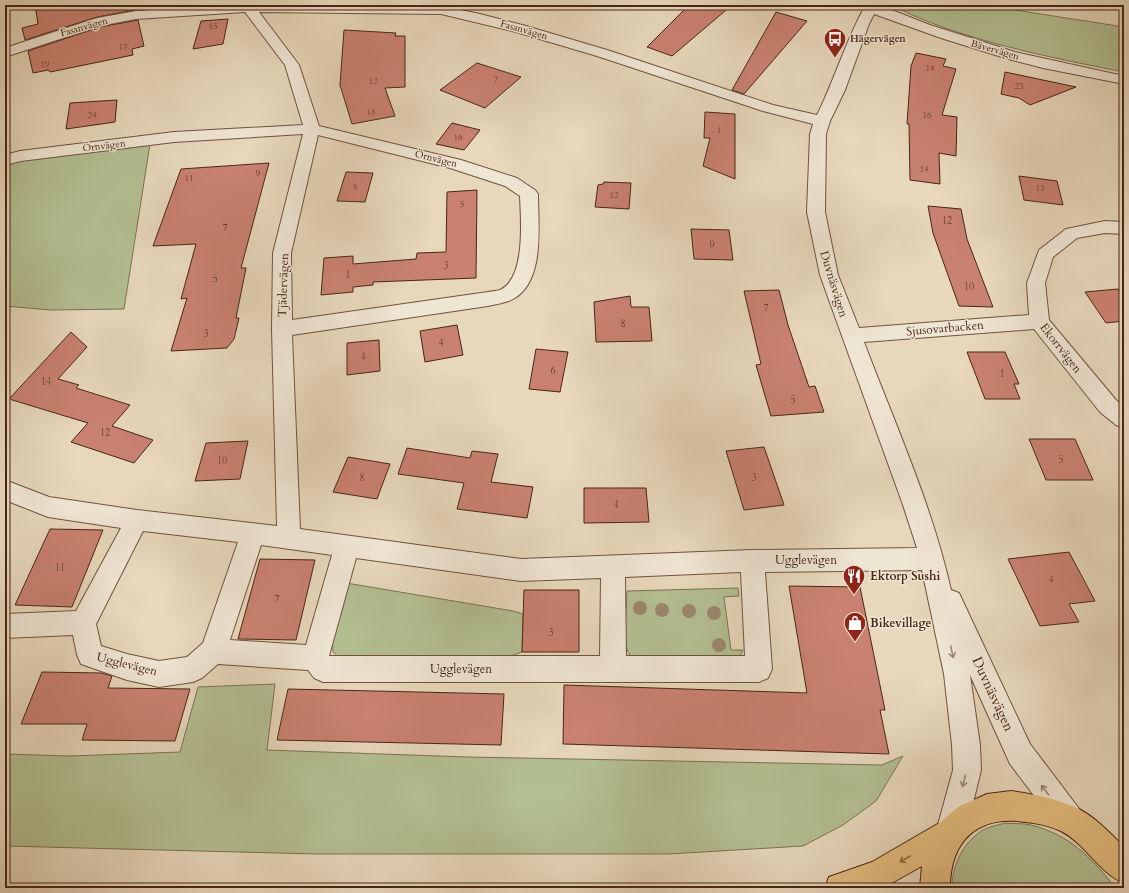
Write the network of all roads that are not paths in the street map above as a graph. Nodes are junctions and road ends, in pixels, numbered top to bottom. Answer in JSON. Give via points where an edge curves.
{"nodes":[{"id":1,"x":248,"y":6,"type":"edge"},
{"id":2,"x":868,"y":6,"type":"edge"},
{"id":3,"x":5,"y":53,"type":"edge"},
{"id":4,"x":1124,"y":80,"type":"edge"},
{"id":5,"x":822,"y":121,"type":"junction"},
{"id":6,"x":312,"y":129,"type":"junction"},
{"id":7,"x":5,"y":160,"type":"edge"},
{"id":8,"x":1124,"y":228,"type":"edge"},
{"id":9,"x":1039,"y":321,"type":"junction"},
{"id":10,"x":282,"y":328,"type":"junction"},
{"id":11,"x":851,"y":336,"type":"junction"},
{"id":12,"x":1124,"y":419,"type":"edge"},
{"id":13,"x":5,"y":490,"type":"edge"},
{"id":14,"x":137,"y":520,"type":"junction"},
{"id":15,"x":253,"y":534,"type":"junction"},
{"id":16,"x":289,"y":538,"type":"junction"},
{"id":17,"x":347,"y":546,"type":"junction"},
{"id":18,"x":932,"y":560,"type":"junction"},
{"id":19,"x":752,"y":561,"type":"junction"},
{"id":20,"x":613,"y":566,"type":"junction"},
{"id":21,"x":83,"y":623,"type":"junction"},
{"id":22,"x":5,"y":626,"type":"edge"},
{"id":23,"x":213,"y":650,"type":"junction"},
{"id":24,"x":315,"y":658,"type":"junction"},
{"id":25,"x":613,"y":669,"type":"junction"},
{"id":26,"x":1070,"y":820,"type":"junction"},
{"id":27,"x":951,"y":832,"type":"junction"},
{"id":28,"x":1094,"y":838,"type":"junction"},
{"id":29,"x":1124,"y":852,"type":"edge"},
{"id":30,"x":1124,"y":868,"type":"edge"},
{"id":31,"x":840,"y":888,"type":"edge"},
{"id":32,"x":935,"y":888,"type":"edge"}],
"edges":[{"from":1,"to":3,"type":"street","name":"Fasanvägen","via":[[136,15],[97,22]]},
{"from":1,"to":5,"type":"street","name":"Fasanvägen","via":[[441,10],[521,29],[768,108]]},
{"from":1,"to":6,"type":"street","via":[[292,64]]},
{"from":2,"to":4,"type":"street","name":"Bävervägen","via":[[938,34],[988,49]]},
{"from":2,"to":5,"type":"street","name":"Duvnäsvägen","via":[[837,90]]},
{"from":5,"to":11,"type":"street","name":"Duvnäsvägen","via":[[818,134],[816,212],[829,275]]},
{"from":6,"to":7,"type":"street","name":"Örnvägen","via":[[174,137]]},
{"from":6,"to":10,"type":"street","name":"Tjädervägen","via":[[282,253]]},
{"from":6,"to":10,"type":"street","name":"Örnvägen","via":[[455,164],[511,182],[529,194],[529,242],[525,272],[509,294],[488,299]]},
{"from":8,"to":9,"type":"street","name":"Ekorrvägen","via":[[1105,227],[1072,233],[1045,254],[1036,283]]},
{"from":9,"to":11,"type":"street","name":"Sjusovarbacken"},
{"from":9,"to":12,"type":"street","name":"Ekorrvägen","via":[[1108,406]]},
{"from":10,"to":16,"type":"street","name":"Tjädervägen"},
{"from":11,"to":18,"type":"street","name":"Duvnäsvägen","via":[[915,505]]},
{"from":13,"to":14,"type":"street","name":"Ugglevägen","via":[[48,507]]},
{"from":14,"to":15,"type":"street","name":"Ugglevägen"},
{"from":14,"to":21,"type":"street"},
{"from":15,"to":16,"type":"street","name":"Ugglevägen"},
{"from":15,"to":23,"type":"street","name":"Ugglevägen"},
{"from":16,"to":17,"type":"street","name":"Ugglevägen"},
{"from":17,"to":20,"type":"street","name":"Ugglevägen","via":[[521,570]]},
{"from":17,"to":24,"type":"street"},
{"from":18,"to":19,"type":"street","name":"Ugglevägen"},
{"from":26,"to":18,"type":"street","name":"Duvnäsvägen","one_way":true,"via":[[1020,754]]},
{"from":18,"to":27,"type":"street","name":"Duvnäsvägen","one_way":true,"via":[[957,674],[966,745],[967,770]]},
{"from":19,"to":20,"type":"street","name":"Ugglevägen"},
{"from":19,"to":25,"type":"street","name":"Ugglevägen","via":[[759,670]]},
{"from":20,"to":25,"type":"street"},
{"from":21,"to":22,"type":"street"},
{"from":21,"to":23,"type":"street","name":"Ugglevägen","via":[[90,655],[159,674],[193,669]]},
{"from":23,"to":24,"type":"street"},
{"from":24,"to":25,"type":"street","name":"Ugglevägen","via":[[324,669]]},
{"from":26,"to":27,"type":"main road","via":[[1038,809],[1011,805],[987,808],[968,817]]},
{"from":26,"to":28,"type":"main road"},
{"from":27,"to":31,"type":"main road","one_way":true,"via":[[880,874]]},
{"from":27,"to":32,"type":"main road","via":[[940,854],[934,879]]},
{"from":28,"to":29,"type":"main road"},
{"from":28,"to":30,"type":"main road"}]}
